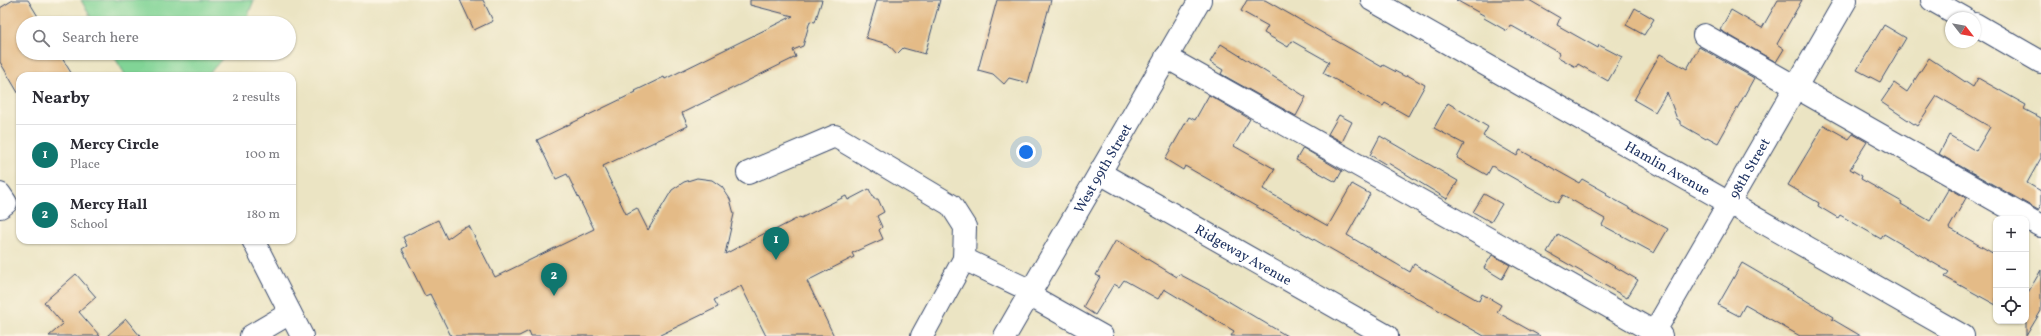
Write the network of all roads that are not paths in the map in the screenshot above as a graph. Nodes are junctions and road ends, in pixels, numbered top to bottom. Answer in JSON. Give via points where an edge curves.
{"nodes":[{"id":1,"x":1200,"y":0,"type":"edge"},
{"id":2,"x":1372,"y":0,"type":"edge"},
{"id":3,"x":1846,"y":0,"type":"edge"},
{"id":4,"x":1932,"y":0,"type":"edge"},
{"id":5,"x":1953,"y":12,"type":"edge"},
{"id":6,"x":1981,"y":27,"type":"edge"},
{"id":7,"x":1704,"y":35,"type":"dead end"},
{"id":8,"x":1166,"y":57,"type":"junction"},
{"id":9,"x":2041,"y":62,"type":"edge"},
{"id":10,"x":1796,"y":87,"type":"junction"},
{"id":11,"x":748,"y":173,"type":"dead end"},
{"id":12,"x":1100,"y":173,"type":"junction"},
{"id":13,"x":0,"y":194,"type":"edge"},
{"id":14,"x":1729,"y":203,"type":"junction"},
{"id":15,"x":0,"y":207,"type":"edge"},
{"id":16,"x":2041,"y":226,"type":"edge"},
{"id":17,"x":255,"y":244,"type":"edge"},
{"id":18,"x":964,"y":259,"type":"junction"},
{"id":19,"x":1030,"y":293,"type":"junction"},
{"id":20,"x":290,"y":313,"type":"junction"},
{"id":21,"x":1656,"y":335,"type":"edge"},
{"id":22,"x":251,"y":336,"type":"edge"},
{"id":23,"x":302,"y":336,"type":"edge"},
{"id":24,"x":922,"y":336,"type":"edge"},
{"id":25,"x":1005,"y":336,"type":"edge"},
{"id":26,"x":1102,"y":336,"type":"edge"},
{"id":27,"x":1387,"y":336,"type":"edge"},
{"id":28,"x":1963,"y":336,"type":"edge"}],
"edges":[{"from":1,"to":8,"type":"street","name":"West 99th Street"},
{"from":2,"to":14,"type":"street","name":"Hamlin Avenue"},
{"from":3,"to":10,"type":"street","name":"98th Street"},
{"from":4,"to":5,"type":"street"},
{"from":6,"to":9,"type":"street"},
{"from":7,"to":10,"type":"street"},
{"from":8,"to":12,"type":"street","name":"West 99th Street"},
{"from":8,"to":21,"type":"street"},
{"from":10,"to":14,"type":"street","name":"98th Street"},
{"from":10,"to":16,"type":"street"},
{"from":11,"to":18,"type":"street","via":[[835,136],[951,205],[965,227]]},
{"from":12,"to":19,"type":"street","name":"West 99th Street"},
{"from":12,"to":27,"type":"street","name":"Ridgeway Avenue"},
{"from":13,"to":15,"type":"street","via":[[6,204]]},
{"from":14,"to":21,"type":"street","name":"98th Street"},
{"from":14,"to":28,"type":"street","name":"Hamlin Avenue"},
{"from":17,"to":20,"type":"street"},
{"from":18,"to":19,"type":"street"},
{"from":18,"to":24,"type":"street"},
{"from":19,"to":25,"type":"street","name":"West 99th Street"},
{"from":19,"to":26,"type":"street"},
{"from":20,"to":22,"type":"street"},
{"from":20,"to":23,"type":"street"}]}
